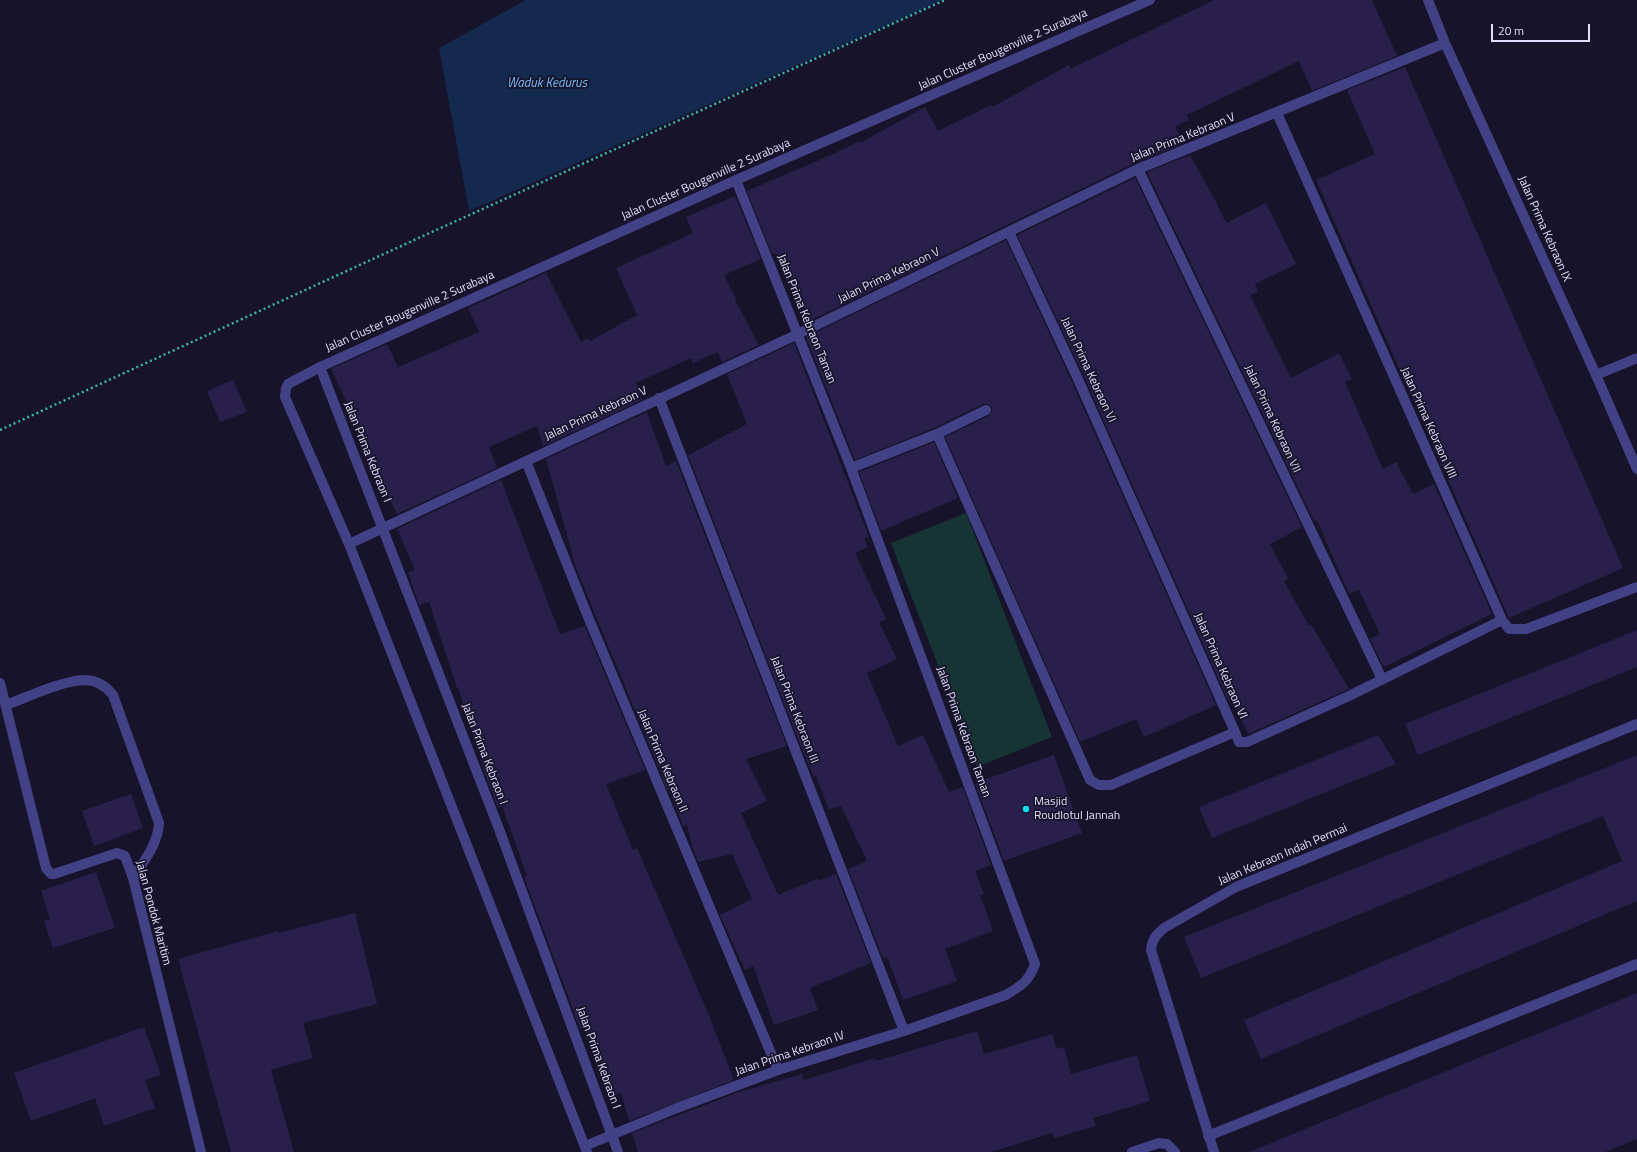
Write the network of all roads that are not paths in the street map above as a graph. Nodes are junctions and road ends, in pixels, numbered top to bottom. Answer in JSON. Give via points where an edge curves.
{"nodes":[{"id":1,"x":1150,"y":0,"type":"edge"},
{"id":2,"x":1428,"y":0,"type":"edge"},
{"id":3,"x":1445,"y":44,"type":"junction"},
{"id":4,"x":1277,"y":113,"type":"junction"},
{"id":5,"x":1138,"y":169,"type":"junction"},
{"id":6,"x":736,"y":180,"type":"junction"},
{"id":7,"x":1009,"y":232,"type":"junction"},
{"id":8,"x":798,"y":334,"type":"junction"},
{"id":9,"x":1637,"y":358,"type":"edge"},
{"id":10,"x":320,"y":367,"type":"junction"},
{"id":11,"x":1596,"y":375,"type":"junction"},
{"id":12,"x":659,"y":398,"type":"junction"},
{"id":13,"x":986,"y":410,"type":"dead end"},
{"id":14,"x":936,"y":434,"type":"junction"},
{"id":15,"x":526,"y":461,"type":"junction"},
{"id":16,"x":851,"y":468,"type":"junction"},
{"id":17,"x":1637,"y":469,"type":"edge"},
{"id":18,"x":383,"y":528,"type":"junction"},
{"id":19,"x":349,"y":544,"type":"junction"},
{"id":20,"x":1637,"y":587,"type":"edge"},
{"id":21,"x":1502,"y":620,"type":"junction"},
{"id":22,"x":1382,"y":679,"type":"junction"},
{"id":23,"x":0,"y":683,"type":"edge"},
{"id":24,"x":6,"y":705,"type":"junction"},
{"id":25,"x":1637,"y":724,"type":"edge"},
{"id":26,"x":1235,"y":732,"type":"junction"},
{"id":27,"x":133,"y":878,"type":"junction"},
{"id":28,"x":1637,"y":964,"type":"edge"},
{"id":29,"x":1006,"y":995,"type":"joint"},
{"id":30,"x":904,"y":1031,"type":"junction"},
{"id":31,"x":778,"y":1070,"type":"junction"},
{"id":32,"x":612,"y":1134,"type":"junction"},
{"id":33,"x":1208,"y":1136,"type":"junction"},
{"id":34,"x":586,"y":1149,"type":"edge"},
{"id":35,"x":201,"y":1152,"type":"edge"},
{"id":36,"x":618,"y":1152,"type":"edge"},
{"id":37,"x":1132,"y":1152,"type":"edge"},
{"id":38,"x":1174,"y":1152,"type":"edge"},
{"id":39,"x":1214,"y":1152,"type":"edge"}],
"edges":[{"from":1,"to":6,"type":"street","name":"Jalan Cluster Bougenville 2 Surabaya"},
{"from":2,"to":3,"type":"street","name":"Jalan Prima Kebraon IX"},
{"from":3,"to":4,"type":"street","name":"Jalan Prima Kebraon V"},
{"from":3,"to":11,"type":"street","name":"Jalan Prima Kebraon IX"},
{"from":4,"to":5,"type":"street","name":"Jalan Prima Kebraon V"},
{"from":4,"to":21,"type":"street","name":"Jalan Prima Kebraon VIII"},
{"from":5,"to":7,"type":"street","name":"Jalan Prima Kebraon V"},
{"from":5,"to":22,"type":"street","name":"Jalan Prima Kebraon VII"},
{"from":6,"to":8,"type":"street","name":"Jalan Prima Kebraon Taman"},
{"from":6,"to":10,"type":"street","name":"Jalan Cluster Bougenville 2 Surabaya"},
{"from":7,"to":8,"type":"street","name":"Jalan Prima Kebraon V"},
{"from":7,"to":26,"type":"street","name":"Jalan Prima Kebraon VI","via":[[1077,377]]},
{"from":8,"to":12,"type":"street","name":"Jalan Prima Kebraon V"},
{"from":8,"to":16,"type":"street","name":"Jalan Prima Kebraon Taman"},
{"from":9,"to":11,"type":"street"},
{"from":10,"to":18,"type":"street","name":"Jalan Prima Kebraon I"},
{"from":10,"to":19,"type":"street","name":"Jalan Cluster Bougenville 2 Surabaya","via":[[288,384],[286,397]]},
{"from":11,"to":17,"type":"street","name":"Jalan Prima Kebraon IX"},
{"from":12,"to":15,"type":"street","name":"Jalan Prima Kebraon V"},
{"from":12,"to":30,"type":"street","name":"Jalan Prima Kebraon III"},
{"from":13,"to":14,"type":"street"},
{"from":14,"to":16,"type":"street"},
{"from":14,"to":26,"type":"street","name":"Jalan Prima Kebraon VI","via":[[1090,780],[1099,785],[1111,784]]},
{"from":15,"to":18,"type":"street","name":"Jalan Prima Kebraon V"},
{"from":15,"to":31,"type":"street","name":"Jalan Prima Kebraon II","via":[[589,619]]},
{"from":16,"to":29,"type":"street","name":"Jalan Prima Kebraon Taman","via":[[1035,964],[1032,974],[1022,986]]},
{"from":18,"to":19,"type":"street","name":"Jalan Prima Kebraon V"},
{"from":18,"to":32,"type":"street","name":"Jalan Prima Kebraon I","via":[[499,829]]},
{"from":19,"to":34,"type":"street"},
{"from":20,"to":21,"type":"street","via":[[1526,629],[1509,629]]},
{"from":21,"to":22,"type":"street"},
{"from":22,"to":26,"type":"street","via":[[1247,742],[1239,742]]},
{"from":23,"to":24,"type":"street","name":"Jalan Pondok Maritim"},
{"from":24,"to":27,"type":"street","name":"Jalan Pondok Maritim","via":[[48,872],[54,874],[121,853],[125,856]]},
{"from":24,"to":27,"type":"street","via":[[66,683],[84,680],[96,682],[113,695],[159,823],[159,835]]},
{"from":25,"to":33,"type":"street","name":"Jalan Kebraon Indah Permai","via":[[1236,887],[1164,928],[1152,940],[1151,950]]},
{"from":27,"to":35,"type":"street","name":"Jalan Pondok Maritim"},
{"from":28,"to":33,"type":"street"},
{"from":29,"to":30,"type":"street","name":"Jalan Prima Kebraon IV"},
{"from":30,"to":31,"type":"street","name":"Jalan Prima Kebraon IV"},
{"from":31,"to":32,"type":"street","name":"Jalan Prima Kebraon IV"},
{"from":32,"to":34,"type":"street","name":"Jalan Prima Kebraon IV"},
{"from":32,"to":36,"type":"street","name":"Jalan Prima Kebraon I"},
{"from":33,"to":39,"type":"street","name":"Jalan Kebraon Indah Permai"},
{"from":37,"to":38,"type":"street","via":[[1159,1143],[1167,1144]]}]}
